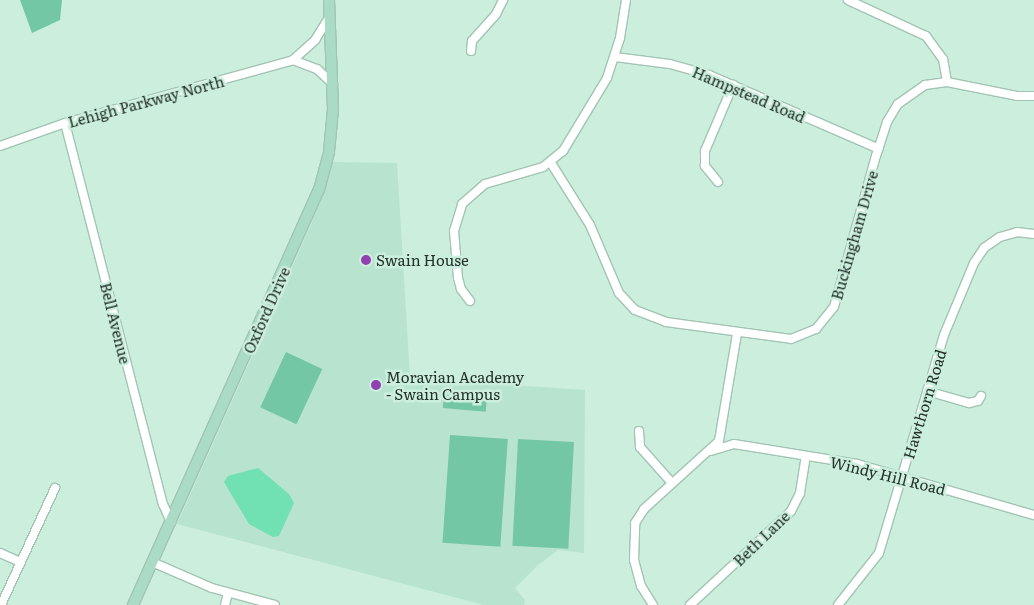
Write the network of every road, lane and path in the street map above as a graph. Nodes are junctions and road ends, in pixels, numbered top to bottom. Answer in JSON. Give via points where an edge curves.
{"nodes":[{"id":1,"x":329,"y":0,"type":"edge"},
{"id":2,"x":503,"y":0,"type":"edge"},
{"id":3,"x":626,"y":0,"type":"edge"},
{"id":4,"x":848,"y":0,"type":"edge"},
{"id":5,"x":330,"y":16,"type":"junction"},
{"id":6,"x":471,"y":51,"type":"dead end"},
{"id":7,"x":615,"y":58,"type":"junction"},
{"id":8,"x":293,"y":60,"type":"junction"},
{"id":9,"x":947,"y":82,"type":"junction"},
{"id":10,"x":334,"y":85,"type":"junction"},
{"id":11,"x":732,"y":85,"type":"junction"},
{"id":12,"x":1034,"y":96,"type":"edge"},
{"id":13,"x":65,"y":123,"type":"junction"},
{"id":14,"x":0,"y":146,"type":"edge"},
{"id":15,"x":878,"y":149,"type":"junction"},
{"id":16,"x":551,"y":163,"type":"junction"},
{"id":17,"x":718,"y":182,"type":"dead end"},
{"id":18,"x":1034,"y":234,"type":"edge"},
{"id":19,"x":470,"y":301,"type":"dead end"},
{"id":20,"x":737,"y":332,"type":"junction"},
{"id":21,"x":927,"y":391,"type":"junction"},
{"id":22,"x":981,"y":396,"type":"dead end"},
{"id":23,"x":639,"y":431,"type":"dead end"},
{"id":24,"x":711,"y":451,"type":"junction"},
{"id":25,"x":806,"y":456,"type":"junction"},
{"id":26,"x":902,"y":476,"type":"junction"},
{"id":27,"x":672,"y":484,"type":"junction"},
{"id":28,"x":55,"y":488,"type":"dead end"},
{"id":29,"x":1034,"y":515,"type":"edge"},
{"id":30,"x":171,"y":522,"type":"junction"},
{"id":31,"x":0,"y":553,"type":"edge"},
{"id":32,"x":20,"y":562,"type":"junction"},
{"id":33,"x":152,"y":562,"type":"junction"},
{"id":34,"x":228,"y":593,"type":"junction"},
{"id":35,"x":1,"y":605,"type":"edge"},
{"id":36,"x":133,"y":605,"type":"edge"},
{"id":37,"x":225,"y":605,"type":"edge"},
{"id":38,"x":275,"y":605,"type":"edge"},
{"id":39,"x":653,"y":605,"type":"edge"},
{"id":40,"x":690,"y":605,"type":"edge"},
{"id":41,"x":838,"y":605,"type":"edge"}],
"edges":[{"from":1,"to":5,"type":"main road","name":"Oxford Drive"},
{"from":2,"to":6,"type":"street","via":[[496,14],[472,41]]},
{"from":3,"to":7,"type":"street"},
{"from":4,"to":9,"type":"street","via":[[926,36],[943,60]]},
{"from":5,"to":8,"type":"street","name":"Lehigh Parkway North","via":[[315,40]]},
{"from":5,"to":10,"type":"main road","name":"Oxford Drive"},
{"from":7,"to":11,"type":"street","name":"Hampstead Road","via":[[670,64]]},
{"from":7,"to":16,"type":"street","via":[[590,111]]},
{"from":8,"to":10,"type":"street","via":[[318,69]]},
{"from":8,"to":13,"type":"street","name":"Lehigh Parkway North"},
{"from":9,"to":12,"type":"street","name":"Buckingham Drive","via":[[1017,96]]},
{"from":9,"to":15,"type":"street","name":"Buckingham Drive","via":[[915,90],[898,104],[887,122]]},
{"from":10,"to":30,"type":"main road","name":"Oxford Drive","via":[[328,152],[316,199]]},
{"from":11,"to":15,"type":"street","name":"Hampstead Road"},
{"from":11,"to":17,"type":"street","via":[[705,151],[708,172]]},
{"from":13,"to":14,"type":"street","name":"Lehigh Parkway North"},
{"from":13,"to":30,"type":"street","name":"Bell Avenue","via":[[162,504]]},
{"from":15,"to":20,"type":"street","name":"Buckingham Drive","via":[[837,299],[829,317],[809,334],[792,339]]},
{"from":16,"to":19,"type":"street","via":[[484,184],[462,204],[454,231],[458,278]]},
{"from":16,"to":20,"type":"street","name":"Buckingham Drive","via":[[583,212],[613,283],[626,302],[657,320]]},
{"from":18,"to":21,"type":"street","name":"Hawthorn Road","via":[[1017,232],[1000,237],[978,255],[944,335]]},
{"from":20,"to":24,"type":"street","via":[[721,434]]},
{"from":21,"to":22,"type":"street","via":[[969,403],[978,401]]},
{"from":21,"to":26,"type":"street","name":"Hawthorn Road"},
{"from":23,"to":27,"type":"street","via":[[640,447]]},
{"from":24,"to":25,"type":"street","name":"Windy Hill Road","via":[[734,444]]},
{"from":24,"to":27,"type":"street"},
{"from":25,"to":26,"type":"street","name":"Windy Hill Road"},
{"from":25,"to":40,"type":"street","name":"Beth Lane","via":[[800,493],[791,510]]},
{"from":26,"to":29,"type":"street","name":"Windy Hill Road"},
{"from":26,"to":41,"type":"street","name":"Hawthorn Road","via":[[879,553]]},
{"from":27,"to":39,"type":"street","via":[[644,509],[634,532],[637,573]]},
{"from":28,"to":32,"type":"street"},
{"from":30,"to":33,"type":"main road","name":"Oxford Drive"},
{"from":31,"to":32,"type":"street"},
{"from":32,"to":35,"type":"street"},
{"from":33,"to":34,"type":"street"},
{"from":33,"to":36,"type":"main road","name":"Oxford Drive"},
{"from":34,"to":37,"type":"street"},
{"from":34,"to":38,"type":"street"}]}
